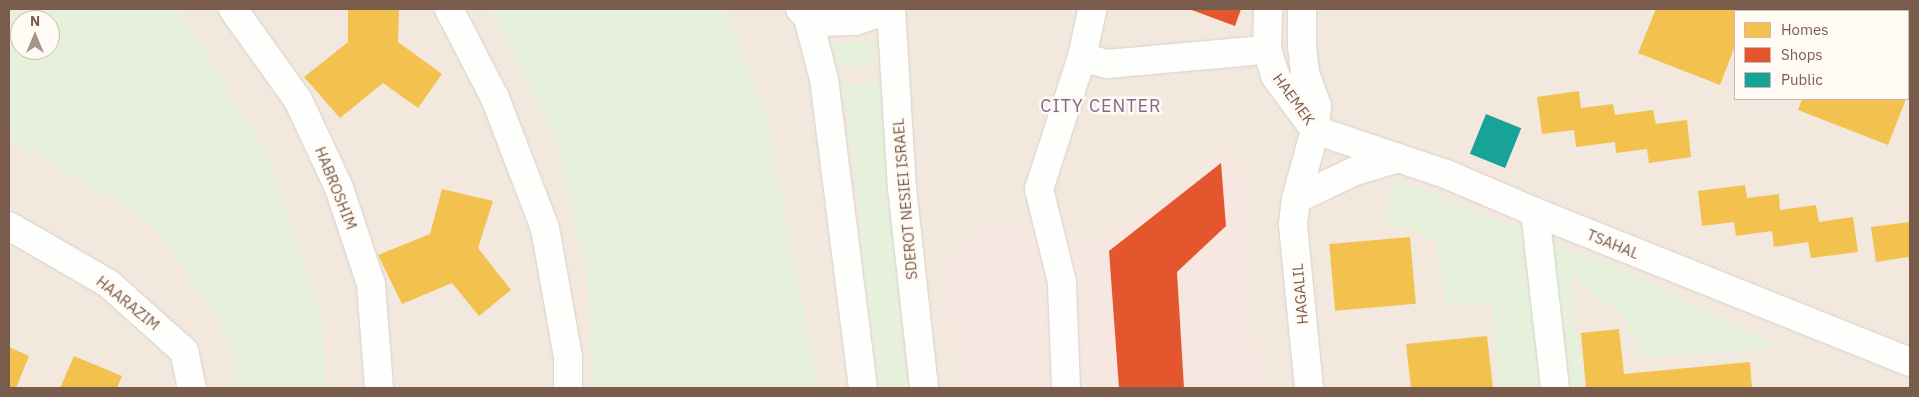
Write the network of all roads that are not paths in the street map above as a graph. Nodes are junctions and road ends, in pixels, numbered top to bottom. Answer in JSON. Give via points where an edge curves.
{"nodes":[{"id":1,"x":233,"y":9,"type":"edge"},
{"id":2,"x":449,"y":9,"type":"edge"},
{"id":3,"x":890,"y":9,"type":"edge"},
{"id":4,"x":1268,"y":9,"type":"edge"},
{"id":5,"x":1302,"y":9,"type":"edge"},
{"id":6,"x":1092,"y":11,"type":"dead end"},
{"id":7,"x":804,"y":13,"type":"edge"},
{"id":8,"x":1252,"y":52,"type":"dead end"},
{"id":9,"x":1082,"y":58,"type":"junction"},
{"id":10,"x":1315,"y":130,"type":"junction"},
{"id":11,"x":1399,"y":158,"type":"junction"},
{"id":12,"x":1296,"y":199,"type":"junction"},
{"id":13,"x":1535,"y":212,"type":"junction"},
{"id":14,"x":9,"y":226,"type":"edge"},
{"id":15,"x":1910,"y":362,"type":"edge"},
{"id":16,"x":192,"y":388,"type":"edge"},
{"id":17,"x":379,"y":388,"type":"edge"},
{"id":18,"x":568,"y":388,"type":"edge"},
{"id":19,"x":863,"y":388,"type":"edge"},
{"id":20,"x":924,"y":388,"type":"edge"},
{"id":21,"x":1066,"y":388,"type":"edge"},
{"id":22,"x":1309,"y":388,"type":"edge"},
{"id":23,"x":1555,"y":388,"type":"edge"}],
"edges":[{"from":1,"to":17,"type":"street","name":"HABROSHIM","via":[[298,100],[339,188],[371,284]]},
{"from":2,"to":18,"type":"street","via":[[495,98],[545,228],[568,357]]},
{"from":3,"to":7,"type":"street","via":[[854,21],[822,22]]},
{"from":3,"to":20,"type":"street","name":"SDEROT NESIEI ISRAEL","via":[[902,188]]},
{"from":4,"to":10,"type":"street","name":"HAEMEK","via":[[1266,49],[1275,76]]},
{"from":5,"to":10,"type":"street","name":"HAEMEK","via":[[1305,73],[1317,106]]},
{"from":6,"to":9,"type":"street"},
{"from":7,"to":19,"type":"street","via":[[824,79]]},
{"from":8,"to":9,"type":"street","via":[[1107,64]]},
{"from":9,"to":21,"type":"street","via":[[1039,189],[1062,282]]},
{"from":10,"to":11,"type":"street","name":"TSAHAL"},
{"from":10,"to":12,"type":"street","name":"HAGALIL"},
{"from":11,"to":12,"type":"street","via":[[1356,171]]},
{"from":11,"to":13,"type":"street","name":"TSAHAL"},
{"from":12,"to":22,"type":"street","name":"HAGALIL","via":[[1293,224]]},
{"from":13,"to":15,"type":"street","name":"TSAHAL"},
{"from":13,"to":23,"type":"street"},
{"from":14,"to":16,"type":"street","name":"HAARAZIM","via":[[109,284],[184,351]]}]}
